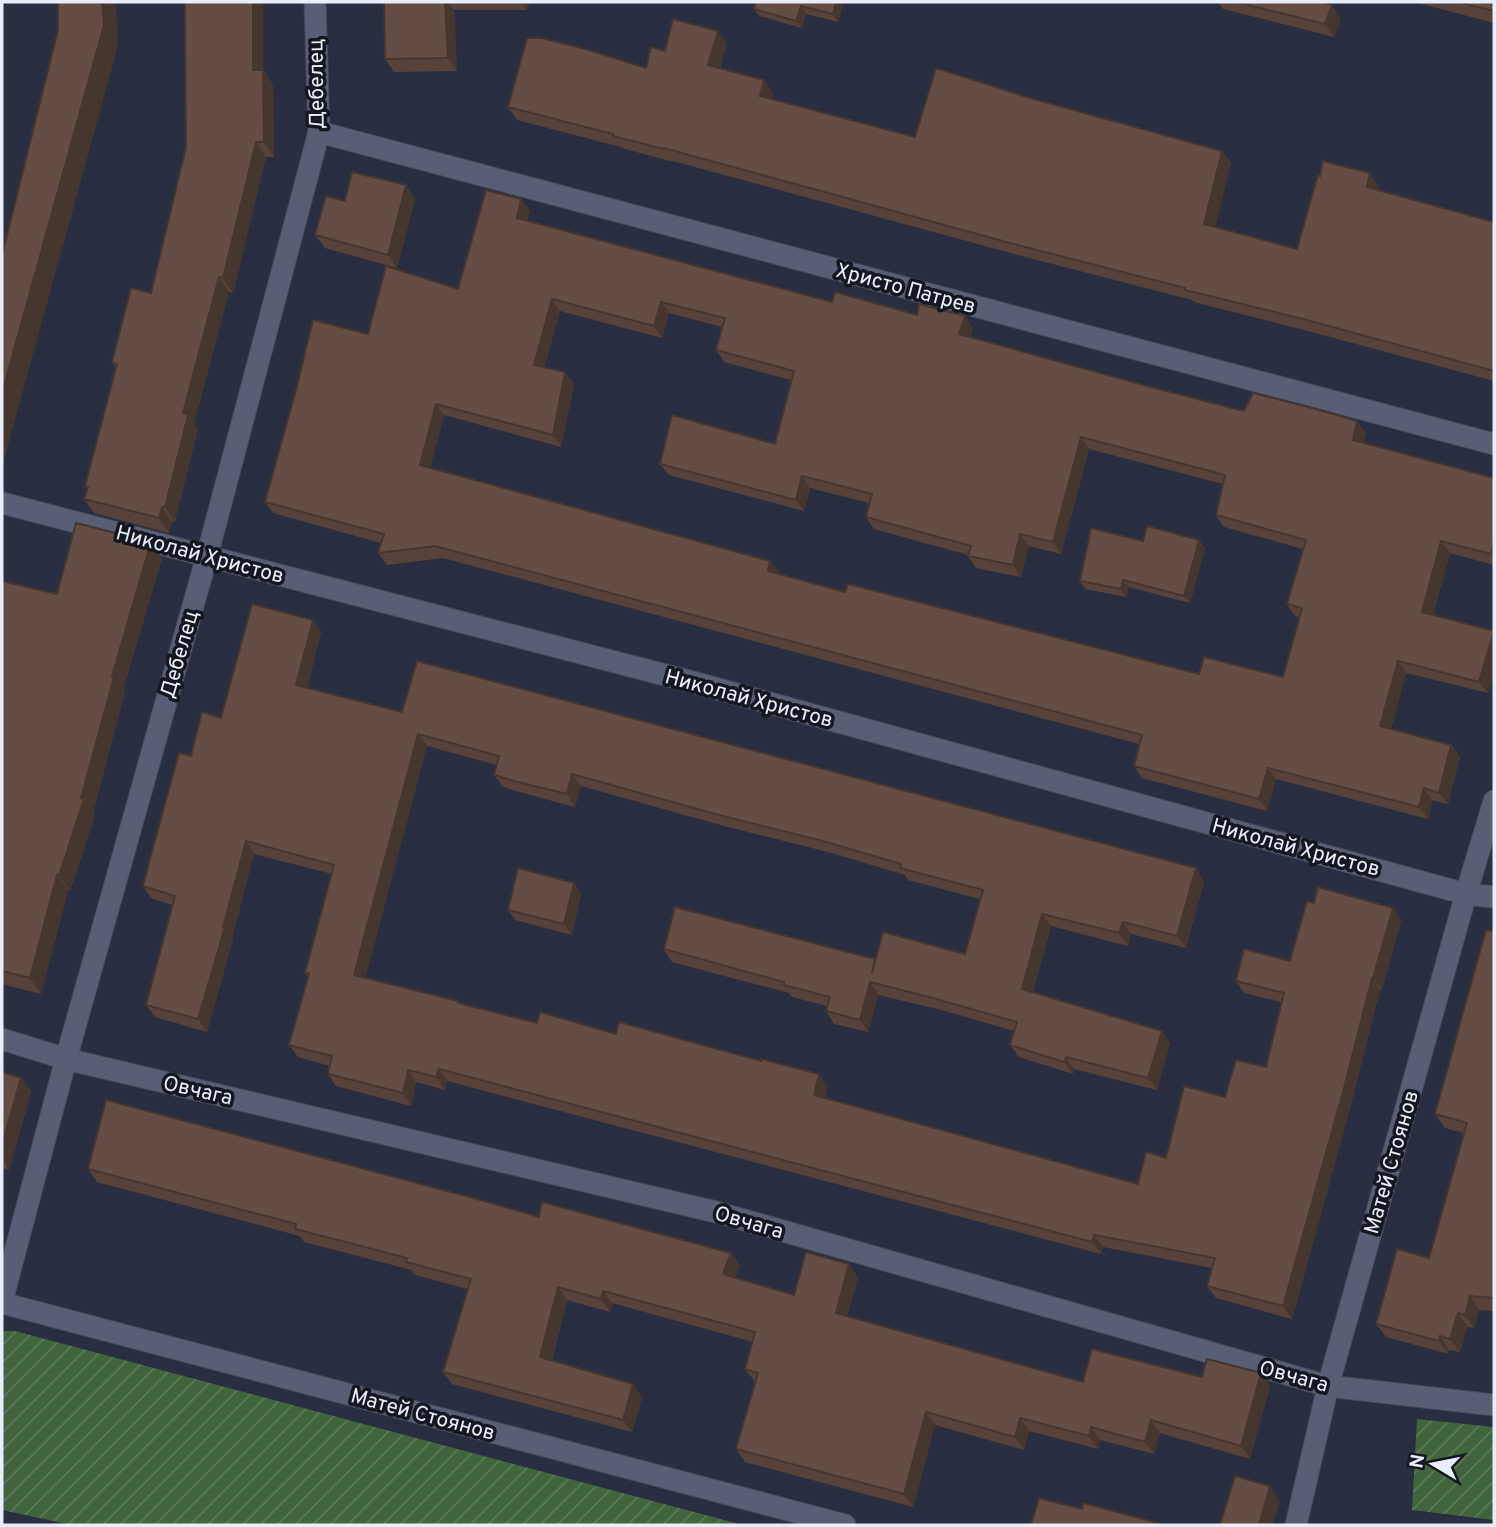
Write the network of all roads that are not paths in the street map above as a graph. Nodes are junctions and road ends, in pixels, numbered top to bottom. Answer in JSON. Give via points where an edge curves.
{"nodes":[{"id":1,"x":315,"y":2,"type":"edge"},
{"id":2,"x":319,"y":132,"type":"junction"},
{"id":3,"x":1494,"y":444,"type":"edge"},
{"id":4,"x":2,"y":503,"type":"edge"},
{"id":5,"x":207,"y":556,"type":"junction"},
{"id":6,"x":1494,"y":801,"type":"edge"},
{"id":7,"x":1466,"y":894,"type":"junction"},
{"id":8,"x":1494,"y":897,"type":"edge"},
{"id":9,"x":2,"y":1039,"type":"edge"},
{"id":10,"x":66,"y":1059,"type":"junction"},
{"id":11,"x":2,"y":1302,"type":"edge"},
{"id":12,"x":1328,"y":1386,"type":"junction"},
{"id":13,"x":1494,"y":1405,"type":"edge"},
{"id":14,"x":845,"y":1525,"type":"edge"},
{"id":15,"x":1296,"y":1525,"type":"edge"}],
"edges":[{"from":1,"to":2,"type":"street","name":"Дебелец"},
{"from":2,"to":3,"type":"street","name":"Христо Патрев"},
{"from":2,"to":5,"type":"street","name":"Дебелец"},
{"from":4,"to":5,"type":"street","name":"Николай Христов"},
{"from":5,"to":7,"type":"street","name":"Николай Христов","via":[[700,684]]},
{"from":5,"to":10,"type":"street","name":"Дебелец"},
{"from":6,"to":7,"type":"street","name":"Матей Стоянов"},
{"from":7,"to":8,"type":"street","name":"Николай Христов"},
{"from":7,"to":12,"type":"street","name":"Матей Стоянов"},
{"from":9,"to":10,"type":"street","name":"Овчага"},
{"from":10,"to":11,"type":"street","name":"Дебелец"},
{"from":10,"to":12,"type":"street","name":"Овчага","via":[[716,1212]]},
{"from":11,"to":14,"type":"street","name":"Матей Стоянов"},
{"from":12,"to":13,"type":"street","name":"Овчага"},
{"from":12,"to":15,"type":"street","name":"Матей Стоянов"}]}
